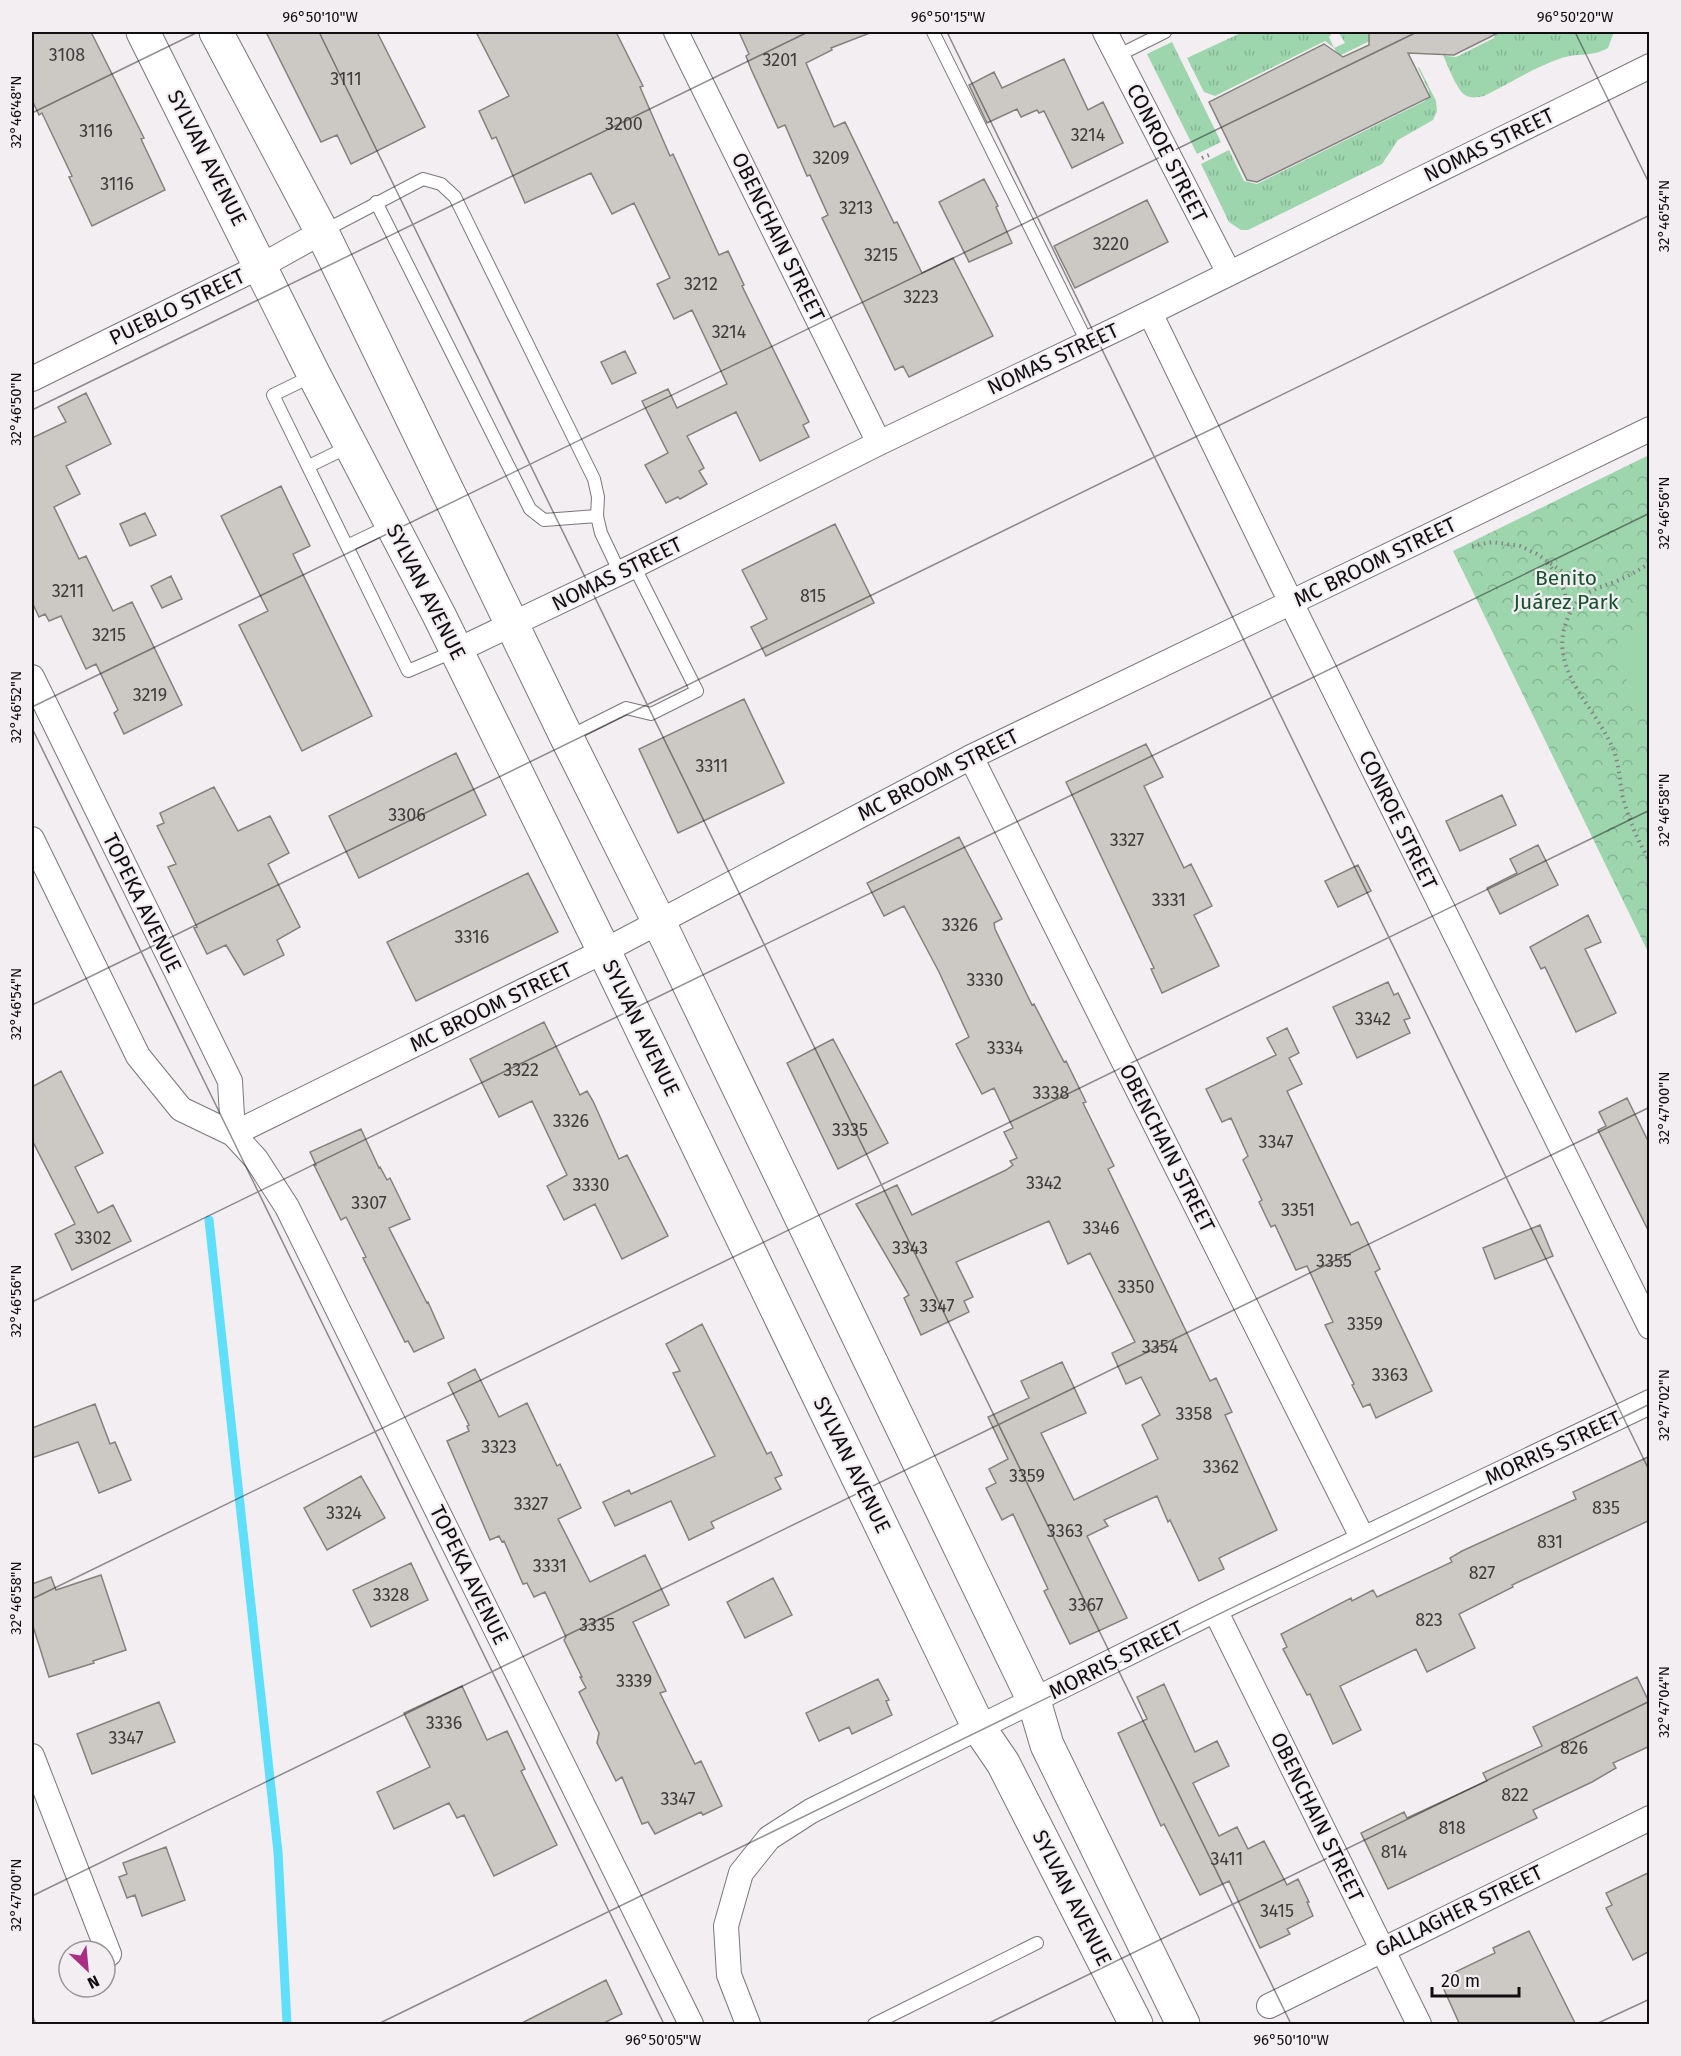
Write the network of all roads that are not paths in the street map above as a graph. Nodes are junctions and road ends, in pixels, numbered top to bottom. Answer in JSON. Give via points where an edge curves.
{"nodes":[{"id":1,"x":143,"y":32,"type":"edge"},
{"id":2,"x":216,"y":32,"type":"edge"},
{"id":3,"x":676,"y":32,"type":"edge"},
{"id":4,"x":933,"y":32,"type":"edge"},
{"id":5,"x":1105,"y":32,"type":"edge"},
{"id":6,"x":1165,"y":32,"type":"edge"},
{"id":7,"x":1117,"y":56,"type":"junction"},
{"id":8,"x":1650,"y":66,"type":"edge"},
{"id":9,"x":376,"y":202,"type":"junction"},
{"id":10,"x":322,"y":232,"type":"junction"},
{"id":11,"x":261,"y":266,"type":"junction"},
{"id":12,"x":1229,"y":273,"type":"junction"},
{"id":13,"x":1150,"y":313,"type":"junction"},
{"id":14,"x":1087,"y":342,"type":"junction"},
{"id":15,"x":314,"y":375,"type":"junction"},
{"id":16,"x":32,"y":379,"type":"edge"},
{"id":17,"x":1650,"y":429,"type":"edge"},
{"id":18,"x":879,"y":443,"type":"junction"},
{"id":19,"x":351,"y":446,"type":"junction"},
{"id":20,"x":309,"y":466,"type":"junction"},
{"id":21,"x":597,"y":516,"type":"junction"},
{"id":22,"x":392,"y":524,"type":"junction"},
{"id":23,"x":347,"y":546,"type":"junction"},
{"id":24,"x":627,"y":570,"type":"junction"},
{"id":25,"x":1291,"y":602,"type":"junction"},
{"id":26,"x":512,"y":625,"type":"junction"},
{"id":27,"x":456,"y":651,"type":"junction"},
{"id":28,"x":32,"y":677,"type":"edge"},
{"id":29,"x":567,"y":738,"type":"junction"},
{"id":30,"x":971,"y":757,"type":"junction"},
{"id":31,"x":32,"y":839,"type":"edge"},
{"id":32,"x":658,"y":920,"type":"junction"},
{"id":33,"x":604,"y":951,"type":"junction"},
{"id":34,"x":233,"y":1134,"type":"junction"},
{"id":35,"x":1650,"y":1327,"type":"edge"},
{"id":36,"x":1650,"y":1402,"type":"edge"},
{"id":37,"x":1363,"y":1539,"type":"junction"},
{"id":38,"x":1215,"y":1610,"type":"junction"},
{"id":39,"x":1034,"y":1701,"type":"junction"},
{"id":40,"x":979,"y":1728,"type":"junction"},
{"id":41,"x":32,"y":1756,"type":"edge"},
{"id":42,"x":1650,"y":1818,"type":"edge"},
{"id":43,"x":103,"y":1939,"type":"edge"},
{"id":44,"x":1037,"y":1943,"type":"dead end"},
{"id":45,"x":1382,"y":1949,"type":"junction"},
{"id":46,"x":1269,"y":2006,"type":"dead end"},
{"id":47,"x":691,"y":2025,"type":"edge"},
{"id":48,"x":747,"y":2025,"type":"edge"},
{"id":49,"x":874,"y":2025,"type":"edge"},
{"id":50,"x":1136,"y":2025,"type":"edge"},
{"id":51,"x":1183,"y":2025,"type":"edge"},
{"id":52,"x":1419,"y":2025,"type":"edge"}],
"edges":[{"from":1,"to":11,"type":"main road","name":"SYLVAN AVENUE"},
{"from":2,"to":10,"type":"main road","name":"SYLVAN AVENUE"},
{"from":3,"to":18,"type":"street","name":"OBENCHAIN STREET"},
{"from":4,"to":14,"type":"lane"},
{"from":5,"to":7,"type":"street","name":"CONROE STREET"},
{"from":6,"to":7,"type":"lane"},
{"from":7,"to":12,"type":"street","name":"CONROE STREET"},
{"from":8,"to":12,"type":"street","name":"NOMAS STREET"},
{"from":9,"to":10,"type":"lane"},
{"from":9,"to":21,"type":"lane","via":[[530,509],[544,520]]},
{"from":9,"to":21,"type":"lane","via":[[423,179],[441,184],[454,196],[594,479]]},
{"from":10,"to":11,"type":"street","name":"PUEBLO STREET"},
{"from":10,"to":26,"type":"main road","name":"SYLVAN AVENUE"},
{"from":11,"to":15,"type":"main road","name":"SYLVAN AVENUE"},
{"from":11,"to":16,"type":"street","name":"PUEBLO STREET"},
{"from":12,"to":13,"type":"street","name":"NOMAS STREET"},
{"from":13,"to":14,"type":"street","name":"NOMAS STREET"},
{"from":13,"to":25,"type":"street","name":"CONROE STREET"},
{"from":14,"to":18,"type":"street","name":"NOMAS STREET"},
{"from":15,"to":19,"type":"main road","name":"SYLVAN AVENUE"},
{"from":15,"to":20,"type":"lane","via":[[273,395]]},
{"from":17,"to":25,"type":"street","name":"MC BROOM STREET"},
{"from":18,"to":24,"type":"street","name":"NOMAS STREET"},
{"from":19,"to":20,"type":"lane"},
{"from":19,"to":22,"type":"main road","name":"SYLVAN AVENUE"},
{"from":20,"to":23,"type":"lane"},
{"from":21,"to":24,"type":"lane","via":[[601,533]]},
{"from":22,"to":23,"type":"lane"},
{"from":22,"to":27,"type":"main road","name":"SYLVAN AVENUE"},
{"from":23,"to":27,"type":"lane","via":[[408,671]]},
{"from":24,"to":26,"type":"street","name":"NOMAS STREET"},
{"from":24,"to":29,"type":"lane","via":[[697,692],[651,714],[626,708]]},
{"from":25,"to":30,"type":"street","name":"MC BROOM STREET"},
{"from":25,"to":35,"type":"street","name":"CONROE STREET"},
{"from":26,"to":27,"type":"street","name":"NOMAS STREET"},
{"from":26,"to":29,"type":"main road","name":"SYLVAN AVENUE"},
{"from":27,"to":33,"type":"main road","name":"SYLVAN AVENUE"},
{"from":28,"to":34,"type":"street","name":"TOPEKA AVENUE","via":[[230,1081]]},
{"from":29,"to":32,"type":"main road","name":"SYLVAN AVENUE"},
{"from":30,"to":32,"type":"street","name":"MC BROOM STREET"},
{"from":30,"to":37,"type":"street","name":"OBENCHAIN STREET"},
{"from":31,"to":34,"type":"street","name":"TOPEKA AVENUE","via":[[138,1056],[181,1109]]},
{"from":32,"to":33,"type":"street","name":"MC BROOM STREET"},
{"from":32,"to":39,"type":"main road","name":"SYLVAN AVENUE"},
{"from":33,"to":34,"type":"street","name":"MC BROOM STREET"},
{"from":33,"to":40,"type":"main road","name":"SYLVAN AVENUE"},
{"from":34,"to":47,"type":"street","name":"TOPEKA AVENUE","via":[[256,1159],[287,1207]]},
{"from":36,"to":37,"type":"street","name":"MORRIS STREET"},
{"from":37,"to":38,"type":"street","name":"MORRIS STREET"},
{"from":38,"to":39,"type":"street","name":"MORRIS STREET"},
{"from":38,"to":45,"type":"street","name":"OBENCHAIN STREET"},
{"from":39,"to":40,"type":"street","name":"MORRIS STREET"},
{"from":39,"to":51,"type":"main road","name":"SYLVAN AVENUE","via":[[1047,1745]]},
{"from":40,"to":48,"type":"street","name":"MORRIS STREET","via":[[811,1811],[769,1838],[741,1874],[726,1926],[729,1975]]},
{"from":40,"to":50,"type":"main road","name":"SYLVAN AVENUE","via":[[1003,1763]]},
{"from":41,"to":43,"type":"street"},
{"from":42,"to":45,"type":"street","name":"GALLAGHER STREET"},
{"from":44,"to":49,"type":"lane"},
{"from":45,"to":46,"type":"street","name":"GALLAGHER STREET"},
{"from":45,"to":52,"type":"street","name":"OBENCHAIN STREET"}]}
